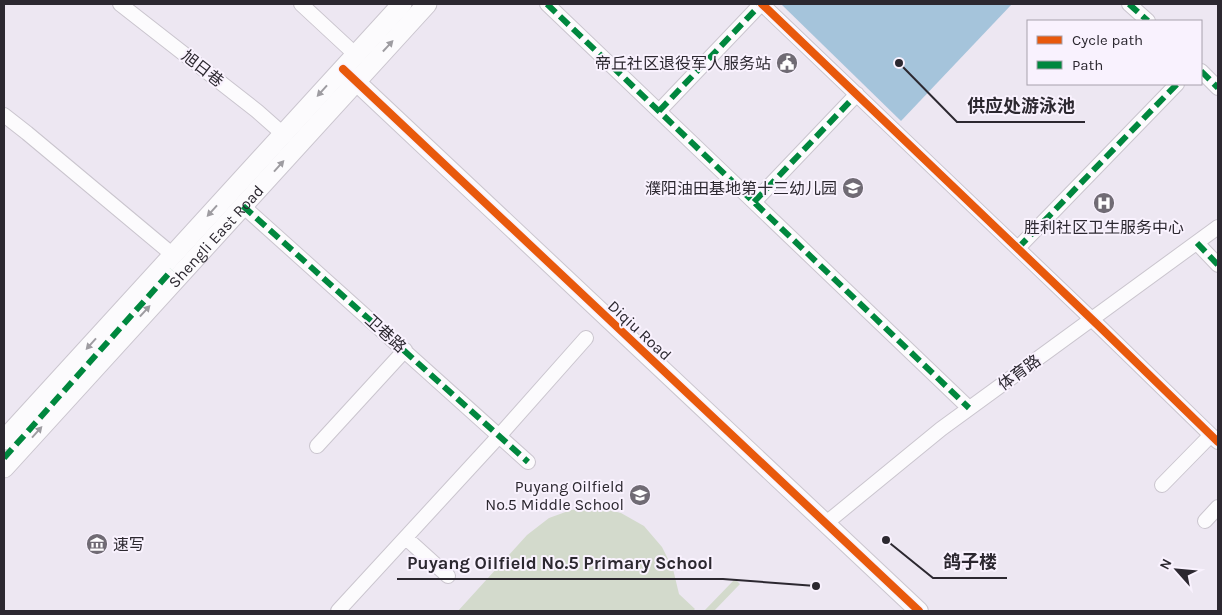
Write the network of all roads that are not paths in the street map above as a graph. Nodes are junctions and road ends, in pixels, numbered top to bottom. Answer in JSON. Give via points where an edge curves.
{"nodes":[{"id":1,"x":120,"y":4,"type":"edge"},
{"id":2,"x":301,"y":4,"type":"edge"},
{"id":3,"x":402,"y":4,"type":"edge"},
{"id":4,"x":427,"y":4,"type":"edge"},
{"id":5,"x":547,"y":4,"type":"edge"},
{"id":6,"x":762,"y":4,"type":"edge"},
{"id":7,"x":1129,"y":4,"type":"edge"},
{"id":8,"x":1147,"y":20,"type":"edge"},
{"id":9,"x":356,"y":55,"type":"junction"},
{"id":10,"x":1202,"y":72,"type":"edge"},
{"id":11,"x":349,"y":75,"type":"junction"},
{"id":12,"x":1176,"y":85,"type":"edge"},
{"id":13,"x":1218,"y":88,"type":"edge"},
{"id":14,"x":857,"y":94,"type":"junction"},
{"id":15,"x":659,"y":111,"type":"junction"},
{"id":16,"x":4,"y":115,"type":"edge"},
{"id":17,"x":283,"y":134,"type":"junction"},
{"id":18,"x":754,"y":202,"type":"junction"},
{"id":19,"x":243,"y":206,"type":"junction"},
{"id":20,"x":1218,"y":228,"type":"edge"},
{"id":21,"x":1197,"y":243,"type":"junction"},
{"id":22,"x":1018,"y":248,"type":"junction"},
{"id":23,"x":173,"y":255,"type":"junction"},
{"id":24,"x":1218,"y":264,"type":"edge"},
{"id":25,"x":1091,"y":318,"type":"junction"},
{"id":26,"x":586,"y":338,"type":"dead end"},
{"id":27,"x":404,"y":350,"type":"junction"},
{"id":28,"x":970,"y":408,"type":"junction"},
{"id":29,"x":499,"y":436,"type":"junction"},
{"id":30,"x":1215,"y":438,"type":"edge"},
{"id":31,"x":4,"y":440,"type":"edge"},
{"id":32,"x":317,"y":446,"type":"dead end"},
{"id":33,"x":528,"y":462,"type":"dead end"},
{"id":34,"x":4,"y":468,"type":"edge"},
{"id":35,"x":1162,"y":485,"type":"dead end"},
{"id":36,"x":1218,"y":507,"type":"edge"},
{"id":37,"x":1205,"y":521,"type":"dead end"},
{"id":38,"x":825,"y":524,"type":"junction"},
{"id":39,"x":406,"y":538,"type":"junction"},
{"id":40,"x":448,"y":576,"type":"dead end"},
{"id":41,"x":338,"y":611,"type":"edge"},
{"id":42,"x":919,"y":611,"type":"edge"}],
"edges":[{"from":1,"to":17,"type":"street","name":"旭日巷"},
{"from":2,"to":9,"type":"street"},
{"from":3,"to":9,"type":"main road","name":"Shengli East Road"},
{"from":11,"to":4,"type":"main road","name":"Shengli East Road","one_way":true},
{"from":5,"to":15,"type":"street"},
{"from":6,"to":14,"type":"street"},
{"from":6,"to":15,"type":"street"},
{"from":7,"to":8,"type":"street"},
{"from":9,"to":11,"type":"main road","name":"Shengli East Road"},
{"from":10,"to":13,"type":"street"},
{"from":11,"to":17,"type":"main road","name":"Shengli East Road","one_way":true},
{"from":19,"to":11,"type":"main road","name":"Shengli East Road","one_way":true},
{"from":11,"to":38,"type":"street","name":"Diqiu Road"},
{"from":12,"to":22,"type":"street"},
{"from":14,"to":18,"type":"street"},
{"from":14,"to":22,"type":"street"},
{"from":15,"to":18,"type":"street"},
{"from":16,"to":23,"type":"street"},
{"from":17,"to":23,"type":"main road","name":"Shengli East Road","one_way":true},
{"from":18,"to":28,"type":"street"},
{"from":19,"to":27,"type":"street","name":"卫巷路"},
{"from":34,"to":19,"type":"main road","name":"Shengli East Road","one_way":true},
{"from":20,"to":21,"type":"street","name":"体育路"},
{"from":21,"to":24,"type":"street"},
{"from":21,"to":25,"type":"street","name":"体育路"},
{"from":22,"to":25,"type":"street"},
{"from":23,"to":31,"type":"main road","name":"Shengli East Road","one_way":true},
{"from":25,"to":28,"type":"street","name":"体育路"},
{"from":25,"to":30,"type":"street"},
{"from":26,"to":29,"type":"street"},
{"from":27,"to":29,"type":"street","name":"卫巷路"},
{"from":27,"to":32,"type":"street"},
{"from":28,"to":38,"type":"street","name":"体育路"},
{"from":29,"to":33,"type":"street","name":"卫巷路"},
{"from":29,"to":39,"type":"street"},
{"from":30,"to":35,"type":"street"},
{"from":36,"to":37,"type":"street"},
{"from":38,"to":42,"type":"street","name":"Diqiu Road"},
{"from":39,"to":40,"type":"street"},
{"from":39,"to":41,"type":"street"}]}
